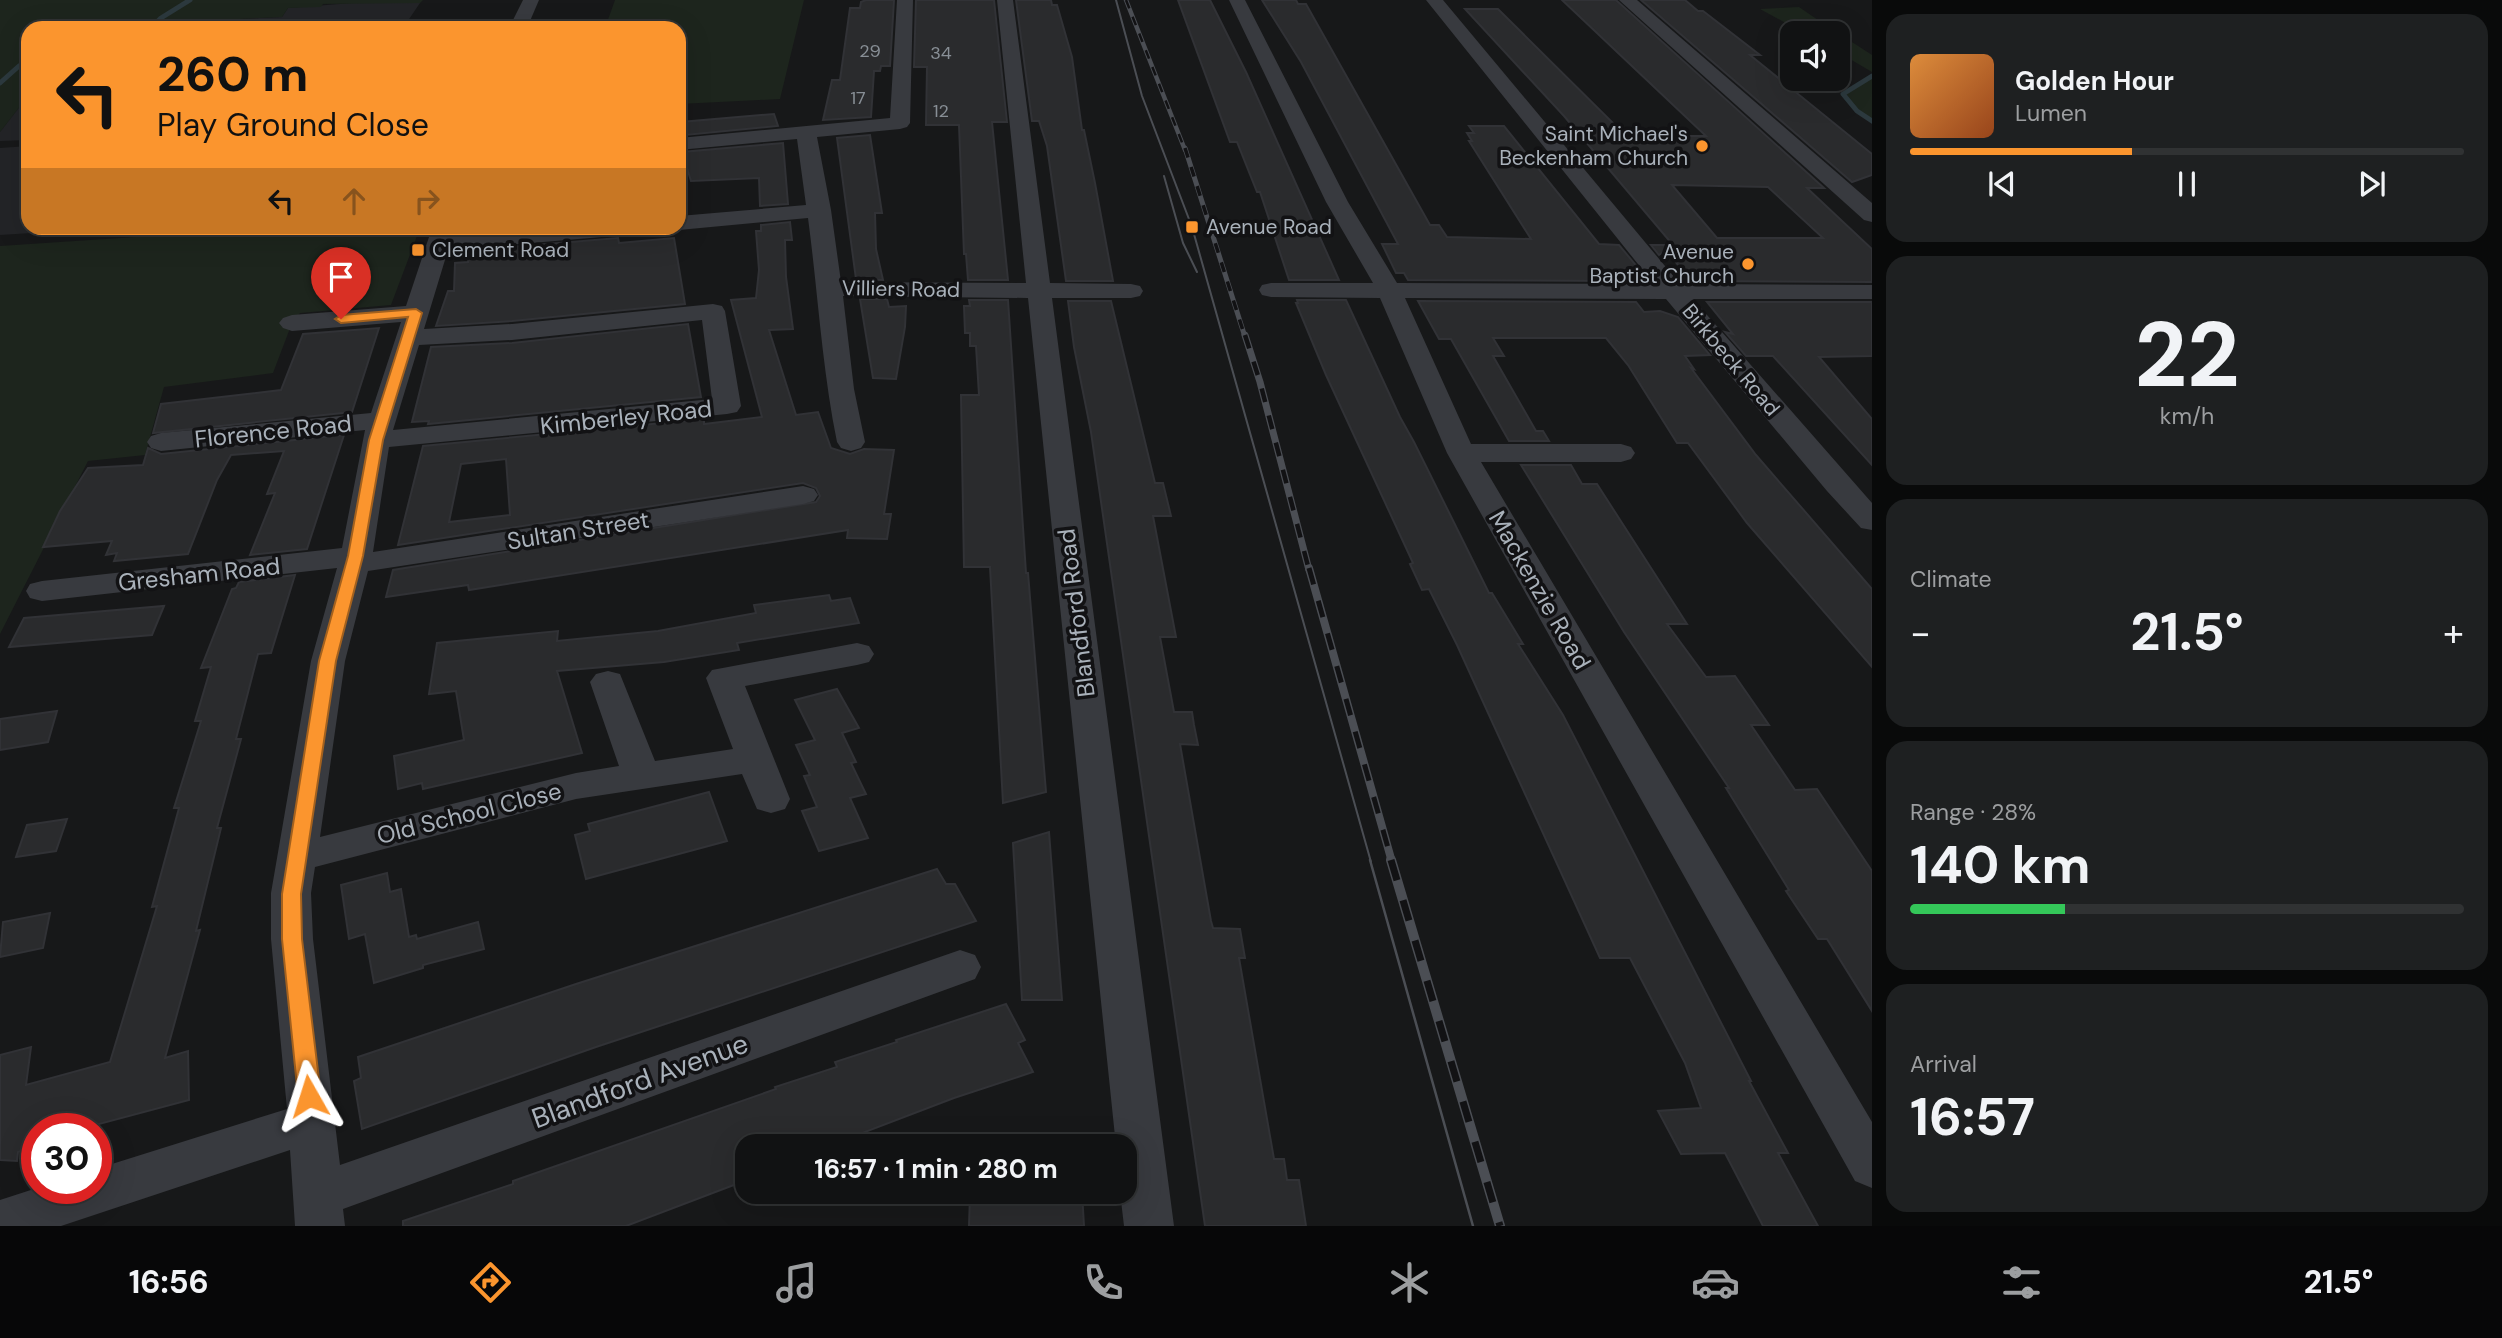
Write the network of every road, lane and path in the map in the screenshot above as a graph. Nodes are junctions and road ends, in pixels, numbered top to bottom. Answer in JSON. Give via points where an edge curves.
{"nodes":[{"id":1,"x":531,"y":0,"type":"edge"},
{"id":2,"x":905,"y":0,"type":"edge"},
{"id":3,"x":1005,"y":0,"type":"edge"},
{"id":4,"x":1237,"y":0,"type":"edge"},
{"id":5,"x":1434,"y":0,"type":"edge"},
{"id":6,"x":1627,"y":0,"type":"edge"},
{"id":7,"x":521,"y":21,"type":"edge"},
{"id":8,"x":806,"y":133,"type":"junction"},
{"id":9,"x":686,"y":143,"type":"edge"},
{"id":10,"x":820,"y":210,"type":"junction"},
{"id":11,"x":1872,"y":215,"type":"edge"},
{"id":12,"x":686,"y":222,"type":"edge"},
{"id":13,"x":441,"y":235,"type":"edge"},
{"id":14,"x":830,"y":289,"type":"junction"},
{"id":15,"x":1271,"y":290,"type":"dead end"},
{"id":16,"x":1672,"y":290,"type":"junction"},
{"id":17,"x":1130,"y":291,"type":"dead end"},
{"id":18,"x":1038,"y":292,"type":"junction"},
{"id":19,"x":1390,"y":292,"type":"junction"},
{"id":20,"x":1872,"y":292,"type":"edge"},
{"id":21,"x":292,"y":323,"type":"dead end"},
{"id":22,"x":412,"y":326,"type":"junction"},
{"id":23,"x":380,"y":430,"type":"junction"},
{"id":24,"x":162,"y":442,"type":"dead end"},
{"id":25,"x":851,"y":442,"type":"dead end"},
{"id":26,"x":1461,"y":453,"type":"junction"},
{"id":27,"x":1621,"y":453,"type":"dead end"},
{"id":28,"x":803,"y":495,"type":"dead end"},
{"id":29,"x":1872,"y":521,"type":"edge"},
{"id":30,"x":355,"y":560,"type":"junction"},
{"id":31,"x":42,"y":591,"type":"dead end"},
{"id":32,"x":857,"y":654,"type":"dead end"},
{"id":33,"x":608,"y":682,"type":"dead end"},
{"id":34,"x":755,"y":759,"type":"junction"},
{"id":35,"x":642,"y":778,"type":"junction"},
{"id":36,"x":771,"y":799,"type":"dead end"},
{"id":37,"x":297,"y":857,"type":"junction"},
{"id":38,"x":960,"y":967,"type":"dead end"},
{"id":39,"x":312,"y":1122,"type":"junction"},
{"id":40,"x":1872,"y":1166,"type":"edge"},
{"id":41,"x":319,"y":1210,"type":"edge"},
{"id":42,"x":0,"y":1223,"type":"edge"},
{"id":43,"x":1149,"y":1226,"type":"edge"}],
"edges":[{"from":1,"to":7,"type":"street"},
{"from":2,"to":8,"type":"street","via":[[900,123]]},
{"from":3,"to":18,"type":"street","name":"Blandford Road"},
{"from":4,"to":19,"type":"street","name":"Mackenzie Road","via":[[1337,202]]},
{"from":5,"to":16,"type":"street","name":"Birkbeck Road"},
{"from":6,"to":11,"type":"street"},
{"from":8,"to":9,"type":"street"},
{"from":8,"to":10,"type":"street","name":"Villiers Road"},
{"from":10,"to":12,"type":"street"},
{"from":10,"to":14,"type":"street","name":"Villiers Road"},
{"from":13,"to":22,"type":"street"},
{"from":14,"to":18,"type":"street","name":"Villiers Road"},
{"from":14,"to":25,"type":"street","via":[[840,389]]},
{"from":15,"to":19,"type":"street"},
{"from":16,"to":19,"type":"street"},
{"from":16,"to":20,"type":"street"},
{"from":16,"to":29,"type":"street","name":"Birkbeck Road"},
{"from":17,"to":18,"type":"street","name":"Villiers Road"},
{"from":18,"to":43,"type":"street","name":"Blandford Road"},
{"from":19,"to":26,"type":"street","name":"Mackenzie Road"},
{"from":21,"to":22,"type":"street"},
{"from":22,"to":23,"type":"street"},
{"from":22,"to":23,"type":"street","name":"Kimberley Road","via":[[512,331],[713,311],[727,407]]},
{"from":23,"to":24,"type":"street","name":"Florence Road"},
{"from":23,"to":30,"type":"street"},
{"from":26,"to":27,"type":"street"},
{"from":26,"to":40,"type":"street","name":"Mackenzie Road"},
{"from":28,"to":30,"type":"street","name":"Sultan Street"},
{"from":30,"to":31,"type":"street","name":"Gresham Road"},
{"from":30,"to":37,"type":"street","via":[[328,661]]},
{"from":32,"to":34,"type":"street","via":[[724,678]]},
{"from":33,"to":35,"type":"street"},
{"from":34,"to":35,"type":"street","name":"Old School Close"},
{"from":34,"to":36,"type":"street"},
{"from":35,"to":37,"type":"street","name":"Old School Close","via":[[576,786]]},
{"from":37,"to":39,"type":"street","via":[[291,894],[292,939]]},
{"from":38,"to":41,"type":"street","name":"Blandford Avenue"},
{"from":39,"to":41,"type":"street"},
{"from":39,"to":42,"type":"street"}]}
